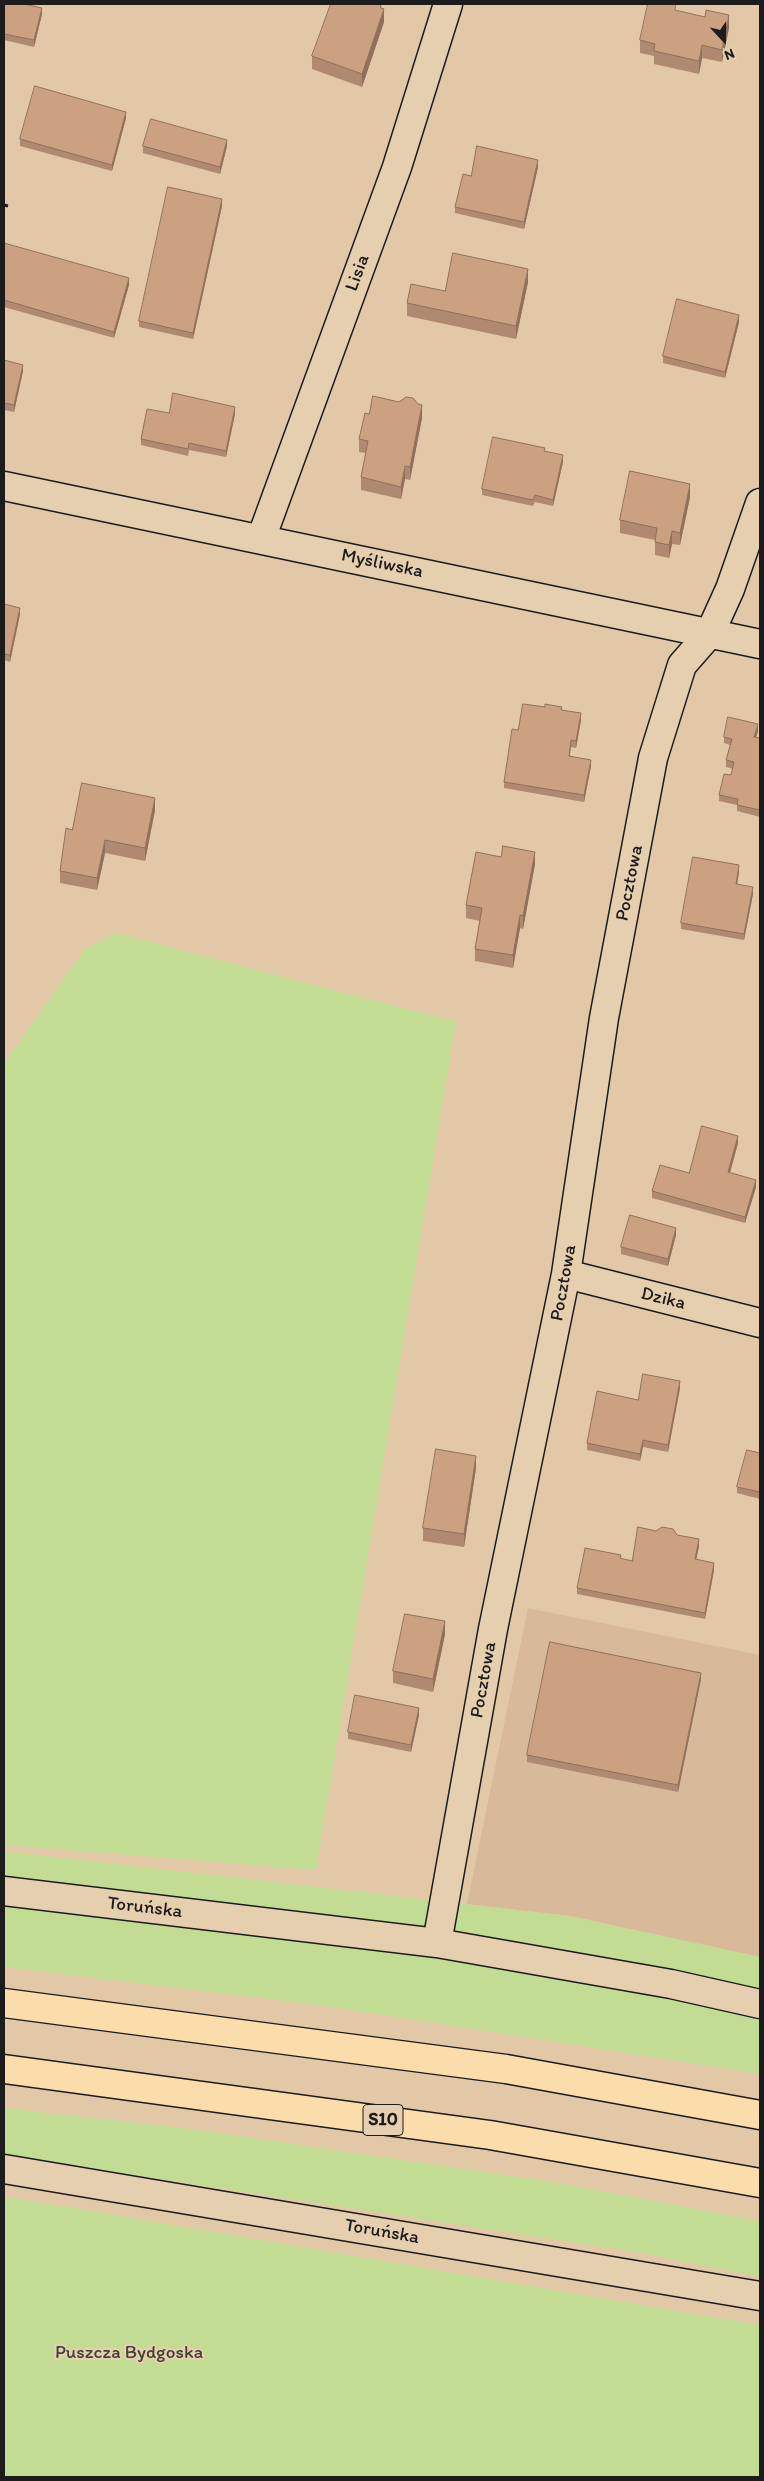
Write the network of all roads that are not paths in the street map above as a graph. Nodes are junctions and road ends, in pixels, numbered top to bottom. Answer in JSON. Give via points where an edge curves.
{"nodes":[{"id":1,"x":448,"y":4,"type":"edge"},
{"id":2,"x":4,"y":486,"type":"edge"},
{"id":3,"x":760,"y":503,"type":"edge"},
{"id":4,"x":261,"y":539,"type":"junction"},
{"id":5,"x":710,"y":633,"type":"junction"},
{"id":6,"x":760,"y":644,"type":"edge"},
{"id":7,"x":566,"y":1274,"type":"junction"},
{"id":8,"x":760,"y":1323,"type":"edge"},
{"id":9,"x":4,"y":1892,"type":"edge"},
{"id":10,"x":437,"y":1943,"type":"junction"},
{"id":11,"x":4,"y":2003,"type":"edge"},
{"id":12,"x":760,"y":2004,"type":"edge"},
{"id":13,"x":4,"y":2069,"type":"edge"},
{"id":14,"x":760,"y":2114,"type":"edge"},
{"id":15,"x":4,"y":2169,"type":"edge"},
{"id":16,"x":760,"y":2183,"type":"edge"},
{"id":17,"x":760,"y":2296,"type":"edge"}],
"edges":[{"from":1,"to":4,"type":"street","name":"Lisia","via":[[397,167]]},
{"from":2,"to":4,"type":"street","name":"Myśliwska"},
{"from":3,"to":5,"type":"street","name":"Pocztowa","via":[[730,589]]},
{"from":4,"to":5,"type":"street","name":"Myśliwska"},
{"from":5,"to":6,"type":"street","name":"Myśliwska"},
{"from":5,"to":7,"type":"street","name":"Pocztowa","via":[[682,665],[653,758],[604,1018]]},
{"from":7,"to":8,"type":"street","name":"Dzika"},
{"from":7,"to":10,"type":"street","name":"Pocztowa","via":[[493,1628]]},
{"from":9,"to":10,"type":"street","name":"Toruńska"},
{"from":10,"to":12,"type":"street","name":"Toruńska","via":[[671,1984]]},
{"from":11,"to":14,"type":"highway","via":[[506,2069]]},
{"from":13,"to":16,"type":"highway","number":"S10","via":[[490,2135]]},
{"from":15,"to":17,"type":"street","name":"Toruńska"}]}
